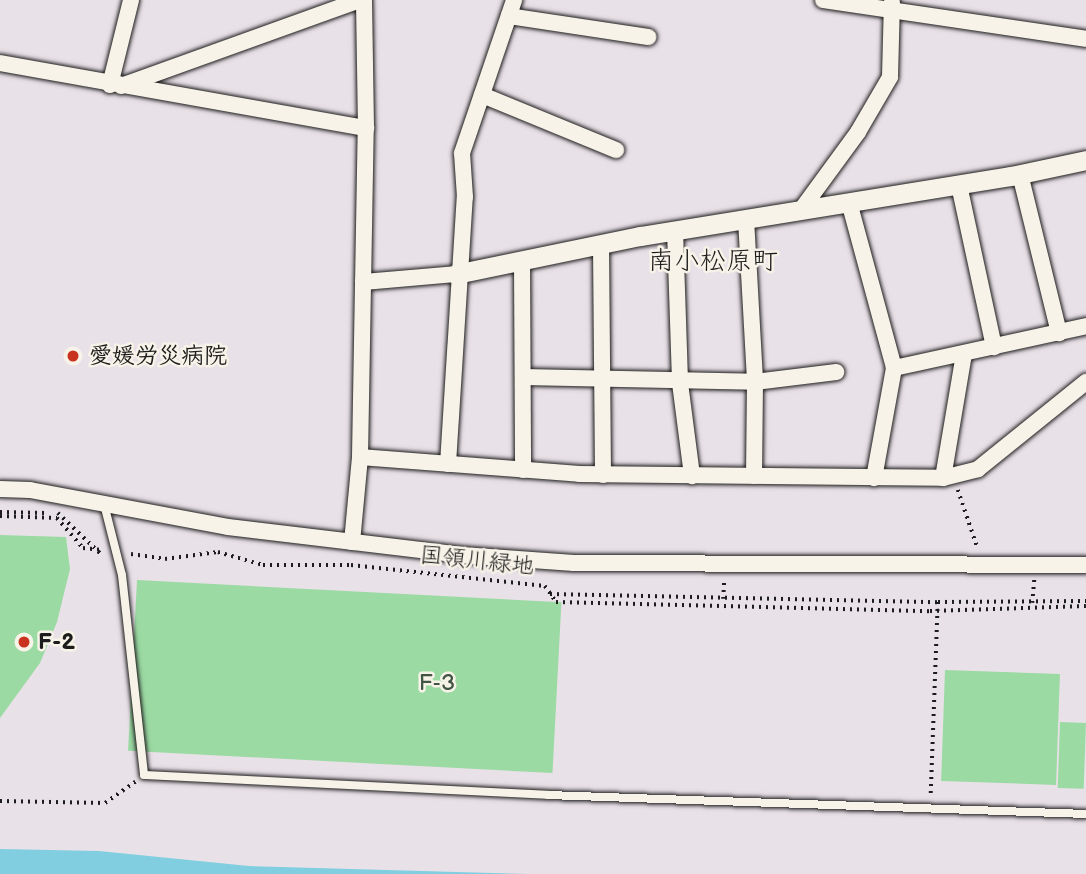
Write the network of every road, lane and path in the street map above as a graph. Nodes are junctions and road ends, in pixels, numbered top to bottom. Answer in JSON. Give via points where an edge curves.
{"nodes":[{"id":1,"x":131,"y":0,"type":"edge"},
{"id":2,"x":362,"y":0,"type":"edge"},
{"id":3,"x":514,"y":0,"type":"edge"},
{"id":4,"x":822,"y":0,"type":"edge"},
{"id":5,"x":892,"y":5,"type":"edge"},
{"id":6,"x":509,"y":16,"type":"junction"},
{"id":7,"x":648,"y":37,"type":"dead end"},
{"id":8,"x":1086,"y":39,"type":"edge"},
{"id":9,"x":0,"y":63,"type":"edge"},
{"id":10,"x":114,"y":86,"type":"junction"},
{"id":11,"x":482,"y":95,"type":"junction"},
{"id":12,"x":366,"y":128,"type":"junction"},
{"id":13,"x":616,"y":150,"type":"dead end"},
{"id":14,"x":1086,"y":160,"type":"edge"},
{"id":15,"x":1020,"y":174,"type":"junction"},
{"id":16,"x":959,"y":185,"type":"junction"},
{"id":17,"x":849,"y":202,"type":"junction"},
{"id":18,"x":801,"y":210,"type":"junction"},
{"id":19,"x":746,"y":219,"type":"junction"},
{"id":20,"x":676,"y":230,"type":"junction"},
{"id":21,"x":601,"y":244,"type":"junction"},
{"id":22,"x":522,"y":261,"type":"junction"},
{"id":23,"x":456,"y":274,"type":"junction"},
{"id":24,"x":363,"y":282,"type":"junction"},
{"id":25,"x":1086,"y":326,"type":"edge"},
{"id":26,"x":1059,"y":333,"type":"junction"},
{"id":27,"x":994,"y":347,"type":"junction"},
{"id":28,"x":964,"y":354,"type":"junction"},
{"id":29,"x":894,"y":368,"type":"junction"},
{"id":30,"x":836,"y":372,"type":"dead end"},
{"id":31,"x":523,"y":377,"type":"junction"},
{"id":32,"x":602,"y":378,"type":"junction"},
{"id":33,"x":755,"y":382,"type":"junction"},
{"id":34,"x":1086,"y":382,"type":"edge"},
{"id":35,"x":680,"y":383,"type":"junction"},
{"id":36,"x":360,"y":457,"type":"junction"},
{"id":37,"x":448,"y":464,"type":"junction"},
{"id":38,"x":523,"y":470,"type":"junction"},
{"id":39,"x":603,"y":475,"type":"junction"},
{"id":40,"x":692,"y":475,"type":"junction"},
{"id":41,"x":754,"y":476,"type":"junction"},
{"id":42,"x":949,"y":477,"type":"junction"},
{"id":43,"x":874,"y":478,"type":"junction"},
{"id":44,"x":0,"y":489,"type":"edge"},
{"id":45,"x":104,"y":505,"type":"junction"},
{"id":46,"x":0,"y":514,"type":"edge"},
{"id":47,"x":352,"y":542,"type":"junction"},
{"id":48,"x":93,"y":549,"type":"junction"},
{"id":49,"x":117,"y":552,"type":"junction"},
{"id":50,"x":1086,"y":565,"type":"edge"},
{"id":51,"x":988,"y":566,"type":"junction"},
{"id":52,"x":725,"y":567,"type":"junction"},
{"id":53,"x":121,"y":570,"type":"junction"},
{"id":54,"x":550,"y":594,"type":"junction"},
{"id":55,"x":723,"y":600,"type":"junction"},
{"id":56,"x":1086,"y":601,"type":"edge"},
{"id":57,"x":938,"y":602,"type":"junction"},
{"id":58,"x":1086,"y":606,"type":"edge"},
{"id":59,"x":937,"y":610,"type":"junction"},
{"id":60,"x":930,"y":809,"type":"junction"},
{"id":61,"x":1086,"y":814,"type":"edge"}],
"edges":[{"from":1,"to":10,"type":"street"},
{"from":2,"to":10,"type":"street"},
{"from":2,"to":12,"type":"street"},
{"from":3,"to":6,"type":"street"},
{"from":4,"to":5,"type":"street"},
{"from":5,"to":8,"type":"street"},
{"from":5,"to":18,"type":"street","via":[[890,78],[858,132]]},
{"from":6,"to":7,"type":"street"},
{"from":6,"to":11,"type":"street"},
{"from":9,"to":10,"type":"street"},
{"from":10,"to":12,"type":"street"},
{"from":11,"to":13,"type":"street"},
{"from":11,"to":23,"type":"street","via":[[462,153],[465,197]]},
{"from":12,"to":24,"type":"street"},
{"from":14,"to":15,"type":"street"},
{"from":15,"to":16,"type":"street"},
{"from":15,"to":26,"type":"street"},
{"from":16,"to":17,"type":"street"},
{"from":16,"to":27,"type":"street"},
{"from":17,"to":18,"type":"street"},
{"from":17,"to":29,"type":"street"},
{"from":18,"to":19,"type":"street"},
{"from":19,"to":20,"type":"street"},
{"from":19,"to":33,"type":"street"},
{"from":20,"to":21,"type":"street"},
{"from":20,"to":35,"type":"street"},
{"from":21,"to":22,"type":"street"},
{"from":21,"to":32,"type":"street"},
{"from":22,"to":23,"type":"street"},
{"from":22,"to":31,"type":"street"},
{"from":23,"to":24,"type":"street"},
{"from":23,"to":37,"type":"street"},
{"from":24,"to":36,"type":"street"},
{"from":25,"to":26,"type":"street"},
{"from":26,"to":27,"type":"street"},
{"from":27,"to":28,"type":"street"},
{"from":28,"to":29,"type":"street"},
{"from":28,"to":42,"type":"street"},
{"from":29,"to":43,"type":"street"},
{"from":30,"to":33,"type":"street"},
{"from":31,"to":32,"type":"street"},
{"from":31,"to":38,"type":"street"},
{"from":32,"to":35,"type":"street"},
{"from":32,"to":39,"type":"street"},
{"from":33,"to":35,"type":"street"},
{"from":33,"to":41,"type":"street"},
{"from":34,"to":42,"type":"street","via":[[978,469]]},
{"from":35,"to":40,"type":"street"},
{"from":36,"to":37,"type":"street"},
{"from":36,"to":47,"type":"street"},
{"from":37,"to":38,"type":"street"},
{"from":38,"to":39,"type":"street"},
{"from":39,"to":40,"type":"street"},
{"from":40,"to":41,"type":"street"},
{"from":41,"to":43,"type":"street"},
{"from":42,"to":43,"type":"street"},
{"from":42,"to":51,"type":"path"},
{"from":44,"to":45,"type":"street","via":[[30,490]]},
{"from":45,"to":47,"type":"street"},
{"from":45,"to":49,"type":"lane"},
{"from":46,"to":48,"type":"path","name":"国領川緑地","via":[[57,518],[83,548]]},
{"from":47,"to":52,"type":"street","via":[[574,564]]},
{"from":48,"to":49,"type":"path","name":"国領川緑地"},
{"from":48,"to":53,"type":"path"},
{"from":49,"to":53,"type":"lane"},
{"from":49,"to":54,"type":"path","name":"国領川緑地","via":[[164,559],[219,552],[263,565],[351,565],[545,586]]},
{"from":50,"to":51,"type":"street"},
{"from":51,"to":52,"type":"street"},
{"from":52,"to":55,"type":"path"},
{"from":53,"to":60,"type":"lane","via":[[144,775]]},
{"from":54,"to":55,"type":"path"},
{"from":54,"to":59,"type":"path","name":"国領川緑地","via":[[556,601]]},
{"from":55,"to":57,"type":"path"},
{"from":56,"to":57,"type":"path"},
{"from":57,"to":59,"type":"path"},
{"from":58,"to":59,"type":"path","name":"国領川緑地"},
{"from":59,"to":60,"type":"path"},
{"from":60,"to":61,"type":"lane"}]}
